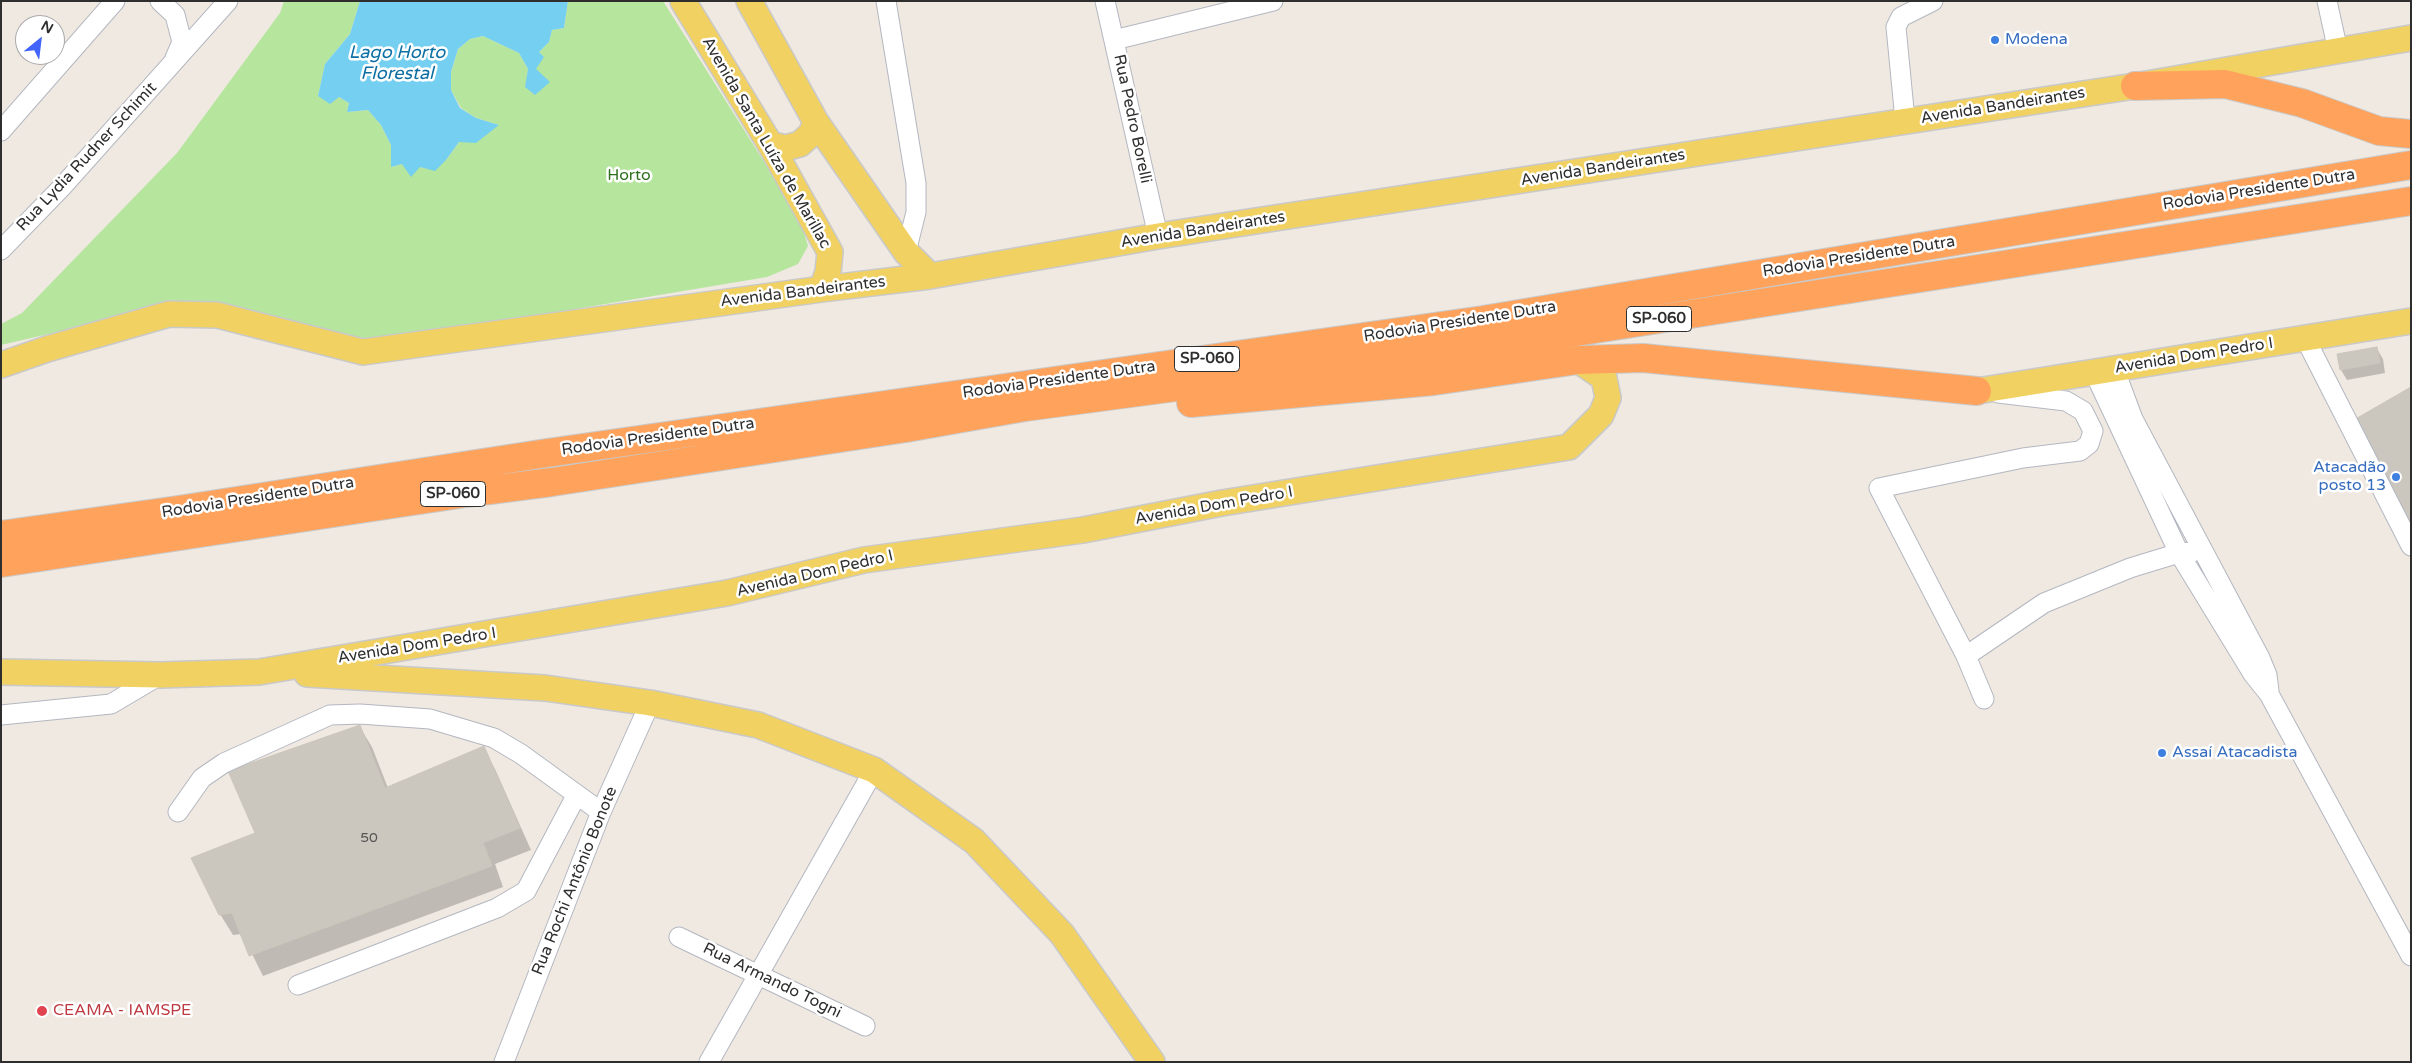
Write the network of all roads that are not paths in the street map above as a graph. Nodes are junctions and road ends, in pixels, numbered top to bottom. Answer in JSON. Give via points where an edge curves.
{"nodes":[{"id":1,"x":115,"y":1,"type":"edge"},
{"id":2,"x":160,"y":1,"type":"edge"},
{"id":3,"x":228,"y":1,"type":"edge"},
{"id":4,"x":683,"y":1,"type":"edge"},
{"id":5,"x":749,"y":1,"type":"edge"},
{"id":6,"x":886,"y":1,"type":"edge"},
{"id":7,"x":1105,"y":1,"type":"edge"},
{"id":8,"x":1272,"y":1,"type":"edge"},
{"id":9,"x":1933,"y":1,"type":"edge"},
{"id":10,"x":2326,"y":1,"type":"edge"},
{"id":11,"x":2411,"y":38,"type":"edge"},
{"id":12,"x":1114,"y":40,"type":"junction"},
{"id":13,"x":2338,"y":50,"type":"junction"},
{"id":14,"x":172,"y":64,"type":"junction"},
{"id":15,"x":2134,"y":86,"type":"junction"},
{"id":16,"x":1905,"y":120,"type":"junction"},
{"id":17,"x":816,"y":122,"type":"junction"},
{"id":18,"x":1,"y":130,"type":"edge"},
{"id":19,"x":2411,"y":134,"type":"edge"},
{"id":20,"x":770,"y":144,"type":"junction"},
{"id":21,"x":2411,"y":165,"type":"edge"},
{"id":22,"x":2411,"y":201,"type":"edge"},
{"id":23,"x":1158,"y":236,"type":"junction"},
{"id":24,"x":1,"y":250,"type":"edge"},
{"id":25,"x":906,"y":252,"type":"junction"},
{"id":26,"x":930,"y":276,"type":"junction"},
{"id":27,"x":822,"y":289,"type":"junction"},
{"id":28,"x":2411,"y":320,"type":"edge"},
{"id":29,"x":2305,"y":338,"type":"junction"},
{"id":30,"x":1578,"y":360,"type":"junction"},
{"id":31,"x":1,"y":365,"type":"edge"},
{"id":32,"x":2104,"y":370,"type":"junction"},
{"id":33,"x":1977,"y":391,"type":"junction"},
{"id":34,"x":906,"y":428,"type":"junction"},
{"id":35,"x":1,"y":534,"type":"edge"},
{"id":36,"x":2411,"y":546,"type":"edge"},
{"id":37,"x":2204,"y":551,"type":"junction"},
{"id":38,"x":2179,"y":553,"type":"junction"},
{"id":39,"x":1,"y":563,"type":"edge"},
{"id":40,"x":1966,"y":656,"type":"junction"},
{"id":41,"x":1,"y":672,"type":"edge"},
{"id":42,"x":259,"y":672,"type":"junction"},
{"id":43,"x":60,"y":674,"type":"junction"},
{"id":44,"x":160,"y":675,"type":"junction"},
{"id":45,"x":1,"y":685,"type":"edge"},
{"id":46,"x":2269,"y":694,"type":"junction"},
{"id":47,"x":1984,"y":699,"type":"dead end"},
{"id":48,"x":650,"y":703,"type":"junction"},
{"id":49,"x":1,"y":715,"type":"edge"},
{"id":50,"x":874,"y":770,"type":"junction"},
{"id":51,"x":576,"y":796,"type":"junction"},
{"id":52,"x":178,"y":812,"type":"dead end"},
{"id":53,"x":601,"y":812,"type":"junction"},
{"id":54,"x":679,"y":937,"type":"dead end"},
{"id":55,"x":2411,"y":956,"type":"edge"},
{"id":56,"x":759,"y":973,"type":"junction"},
{"id":57,"x":298,"y":985,"type":"dead end"},
{"id":58,"x":865,"y":1026,"type":"dead end"},
{"id":59,"x":504,"y":1062,"type":"edge"},
{"id":60,"x":709,"y":1062,"type":"edge"},
{"id":61,"x":1152,"y":1062,"type":"edge"}],
"edges":[{"from":1,"to":18,"type":"street"},
{"from":2,"to":14,"type":"street","name":"Rua Lydia Rudner Schimit","via":[[176,15],[182,42]]},
{"from":3,"to":14,"type":"street","name":"Rua Lydia Rudner Schimit"},
{"from":4,"to":20,"type":"main road","name":"Avenida Santa Luíza de Marillac"},
{"from":5,"to":17,"type":"main road"},
{"from":6,"to":25,"type":"street","via":[[916,183],[916,212]]},
{"from":7,"to":12,"type":"street","name":"Rua Pedro Borelli"},
{"from":8,"to":12,"type":"street"},
{"from":9,"to":16,"type":"street","via":[[1901,17],[1896,27]]},
{"from":10,"to":13,"type":"street"},
{"from":11,"to":13,"type":"main road","name":"Avenida Bandeirantes"},
{"from":12,"to":23,"type":"street","name":"Rua Pedro Borelli"},
{"from":13,"to":15,"type":"main road","name":"Avenida Bandeirantes"},
{"from":14,"to":24,"type":"street","name":"Rua Lydia Rudner Schimit"},
{"from":15,"to":16,"type":"main road","name":"Avenida Bandeirantes"},
{"from":15,"to":19,"type":"highway","via":[[2226,84],[2302,103],[2380,131]]},
{"from":16,"to":23,"type":"main road","name":"Avenida Bandeirantes"},
{"from":17,"to":20,"type":"main road","via":[[811,134],[800,144],[785,148]]},
{"from":17,"to":25,"type":"main road"},
{"from":20,"to":27,"type":"main road","name":"Avenida Santa Luíza de Marillac","via":[[830,252]]},
{"from":21,"to":35,"type":"highway","name":"Rodovia Presidente Dutra","number":"SP-060","via":[[1483,320]]},
{"from":22,"to":34,"type":"highway","name":"Rodovia Presidente Dutra","number":"SP-060","via":[[1493,345],[1024,406]]},
{"from":23,"to":26,"type":"main road","name":"Avenida Bandeirantes"},
{"from":25,"to":26,"type":"main road"},
{"from":26,"to":27,"type":"main road","name":"Avenida Bandeirantes"},
{"from":27,"to":31,"type":"main road","name":"Avenida Bandeirantes","via":[[363,352],[217,315],[169,314]]},
{"from":28,"to":29,"type":"main road","name":"Avenida Dom Pedro I"},
{"from":29,"to":32,"type":"main road","name":"Avenida Dom Pedro I"},
{"from":29,"to":36,"type":"street"},
{"from":30,"to":33,"type":"highway","via":[[1643,358]]},
{"from":30,"to":34,"type":"highway","via":[[1434,381]]},
{"from":30,"to":42,"type":"main road","name":"Avenida Dom Pedro I","via":[[1604,378],[1608,398],[1601,415],[1569,447],[1222,502],[1082,530],[864,560],[727,594]]},
{"from":32,"to":33,"type":"main road","name":"Avenida Dom Pedro I"},
{"from":32,"to":37,"type":"street"},
{"from":32,"to":38,"type":"street"},
{"from":33,"to":40,"type":"street","via":[[2066,401],[2083,411],[2093,431],[2089,444],[2080,452],[2023,458],[1879,488]]},
{"from":34,"to":39,"type":"highway","name":"Rodovia Presidente Dutra","number":"SP-060"},
{"from":37,"to":38,"type":"street"},
{"from":37,"to":46,"type":"street","via":[[2260,658],[2267,675]]},
{"from":38,"to":40,"type":"street","via":[[2130,568],[2044,603]]},
{"from":38,"to":46,"type":"street","via":[[2253,674]]},
{"from":40,"to":47,"type":"street"},
{"from":41,"to":43,"type":"main road","name":"Avenida Dom Pedro I"},
{"from":42,"to":44,"type":"main road","name":"Avenida Dom Pedro I"},
{"from":42,"to":48,"type":"main road","via":[[545,688]]},
{"from":43,"to":44,"type":"main road","name":"Avenida Dom Pedro I"},
{"from":43,"to":45,"type":"main road","name":"Avenida Dom Pedro I"},
{"from":44,"to":49,"type":"street","via":[[111,704]]},
{"from":46,"to":55,"type":"street"},
{"from":48,"to":50,"type":"main road","via":[[758,725]]},
{"from":48,"to":53,"type":"street","name":"Rua Rochi Antônio Bonote"},
{"from":50,"to":56,"type":"street"},
{"from":50,"to":61,"type":"main road","via":[[974,841],[1062,934]]},
{"from":51,"to":52,"type":"street","via":[[521,754],[494,738],[430,719],[340,714],[330,715],[224,763],[202,778]]},
{"from":51,"to":53,"type":"street"},
{"from":51,"to":57,"type":"street","via":[[526,890],[497,908]]},
{"from":53,"to":59,"type":"street","name":"Rua Rochi Antônio Bonote"},
{"from":54,"to":56,"type":"street","name":"Rua Armando Togni"},
{"from":56,"to":58,"type":"street","name":"Rua Armando Togni"},
{"from":56,"to":60,"type":"street"}]}
